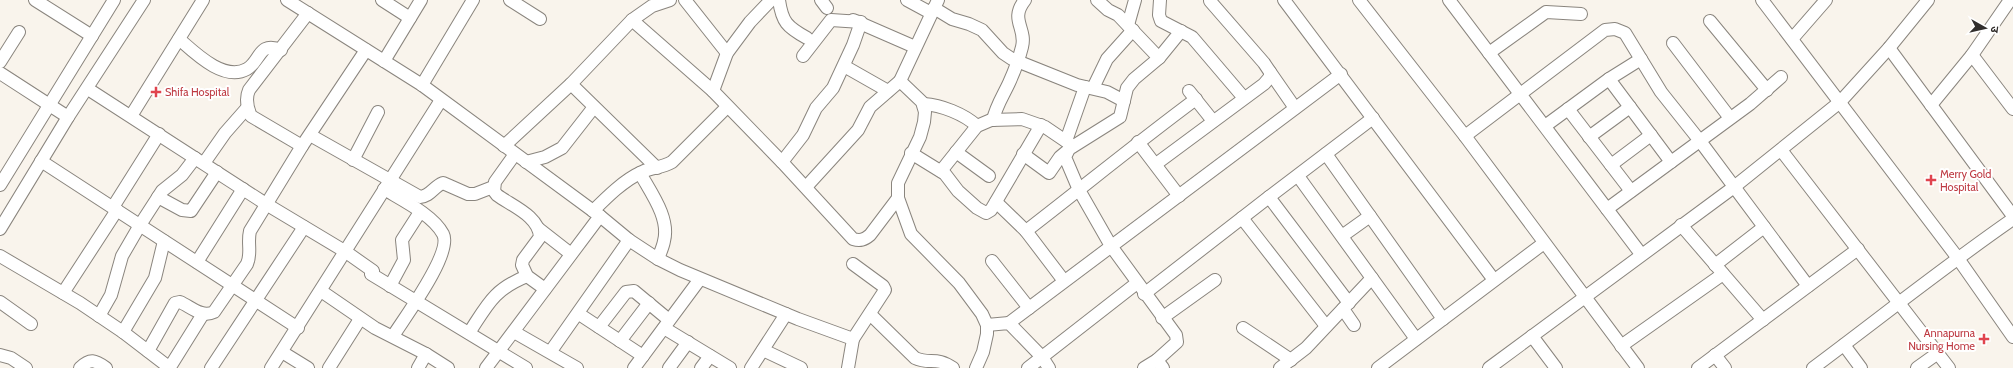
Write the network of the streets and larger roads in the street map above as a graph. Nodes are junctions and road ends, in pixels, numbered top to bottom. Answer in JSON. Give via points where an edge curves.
{"nodes":[{"id":1,"x":35,"y":0,"type":"edge"},
{"id":2,"x":114,"y":0,"type":"edge"},
{"id":3,"x":144,"y":0,"type":"edge"},
{"id":4,"x":203,"y":0,"type":"edge"},
{"id":5,"x":287,"y":0,"type":"edge"},
{"id":6,"x":382,"y":0,"type":"edge"},
{"id":7,"x":421,"y":0,"type":"edge"},
{"id":8,"x":473,"y":0,"type":"edge"},
{"id":9,"x":510,"y":0,"type":"edge"},
{"id":10,"x":670,"y":0,"type":"edge"},
{"id":11,"x":685,"y":0,"type":"edge"},
{"id":12,"x":771,"y":0,"type":"edge"},
{"id":13,"x":779,"y":0,"type":"edge"},
{"id":14,"x":908,"y":0,"type":"edge"},
{"id":15,"x":1025,"y":0,"type":"edge"},
{"id":16,"x":1097,"y":0,"type":"edge"},
{"id":17,"x":1135,"y":0,"type":"edge"},
{"id":18,"x":1160,"y":0,"type":"edge"},
{"id":19,"x":1284,"y":0,"type":"edge"},
{"id":20,"x":1359,"y":0,"type":"edge"},
{"id":21,"x":1449,"y":0,"type":"edge"},
{"id":22,"x":1762,"y":0,"type":"edge"},
{"id":23,"x":1826,"y":0,"type":"edge"},
{"id":24,"x":1928,"y":0,"type":"edge"},
{"id":25,"x":2010,"y":0,"type":"edge"},
{"id":26,"x":1210,"y":1,"type":"edge"},
{"id":27,"x":55,"y":5,"type":"edge"},
{"id":28,"x":934,"y":7,"type":"edge"},
{"id":29,"x":308,"y":13,"type":"junction"},
{"id":30,"x":1581,"y":14,"type":"dead end"},
{"id":31,"x":843,"y":16,"type":"dead end"},
{"id":32,"x":410,"y":18,"type":"junction"},
{"id":33,"x":540,"y":19,"type":"dead end"},
{"id":34,"x":632,"y":20,"type":"junction"},
{"id":35,"x":1710,"y":21,"type":"dead end"},
{"id":36,"x":861,"y":22,"type":"junction"},
{"id":37,"x":1130,"y":28,"type":"junction"},
{"id":38,"x":1181,"y":31,"type":"junction"},
{"id":39,"x":19,"y":32,"type":"dead end"},
{"id":40,"x":92,"y":36,"type":"junction"},
{"id":41,"x":807,"y":38,"type":"dead end"},
{"id":42,"x":179,"y":39,"type":"junction"},
{"id":43,"x":1792,"y":39,"type":"junction"},
{"id":44,"x":1673,"y":43,"type":"dead end"},
{"id":45,"x":915,"y":48,"type":"junction"},
{"id":46,"x":1890,"y":48,"type":"junction"},
{"id":47,"x":281,"y":50,"type":"junction"},
{"id":48,"x":366,"y":50,"type":"junction"},
{"id":49,"x":727,"y":53,"type":"junction"},
{"id":50,"x":1490,"y":53,"type":"junction"},
{"id":51,"x":1972,"y":55,"type":"junction"},
{"id":52,"x":803,"y":56,"type":"dead end"},
{"id":53,"x":1159,"y":58,"type":"junction"},
{"id":54,"x":1641,"y":59,"type":"junction"},
{"id":55,"x":384,"y":61,"type":"junction"},
{"id":56,"x":1017,"y":61,"type":"junction"},
{"id":57,"x":0,"y":62,"type":"edge"},
{"id":58,"x":844,"y":66,"type":"junction"},
{"id":59,"x":1270,"y":72,"type":"junction"},
{"id":60,"x":0,"y":73,"type":"edge"},
{"id":61,"x":1341,"y":74,"type":"junction"},
{"id":62,"x":1781,"y":77,"type":"dead end"},
{"id":63,"x":1609,"y":79,"type":"junction"},
{"id":64,"x":900,"y":81,"type":"junction"},
{"id":65,"x":571,"y":84,"type":"junction"},
{"id":66,"x":422,"y":85,"type":"junction"},
{"id":67,"x":1089,"y":88,"type":"junction"},
{"id":68,"x":88,"y":89,"type":"junction"},
{"id":69,"x":1767,"y":90,"type":"junction"},
{"id":70,"x":713,"y":91,"type":"junction"},
{"id":71,"x":888,"y":91,"type":"junction"},
{"id":72,"x":1520,"y":94,"type":"junction"},
{"id":73,"x":1244,"y":98,"type":"junction"},
{"id":74,"x":442,"y":100,"type":"junction"},
{"id":75,"x":1124,"y":100,"type":"junction"},
{"id":76,"x":1840,"y":102,"type":"junction"},
{"id":77,"x":924,"y":104,"type":"junction"},
{"id":78,"x":51,"y":105,"type":"junction"},
{"id":79,"x":1932,"y":105,"type":"junction"},
{"id":80,"x":727,"y":106,"type":"junction"},
{"id":81,"x":594,"y":107,"type":"junction"},
{"id":82,"x":1630,"y":107,"type":"junction"},
{"id":83,"x":247,"y":108,"type":"junction"},
{"id":84,"x":1296,"y":108,"type":"junction"},
{"id":85,"x":1568,"y":109,"type":"junction"},
{"id":86,"x":2013,"y":109,"type":"edge"},
{"id":87,"x":378,"y":112,"type":"dead end"},
{"id":88,"x":131,"y":116,"type":"junction"},
{"id":89,"x":68,"y":117,"type":"junction"},
{"id":90,"x":1374,"y":118,"type":"junction"},
{"id":91,"x":1730,"y":118,"type":"junction"},
{"id":92,"x":993,"y":120,"type":"junction"},
{"id":93,"x":1213,"y":121,"type":"junction"},
{"id":94,"x":1041,"y":125,"type":"junction"},
{"id":95,"x":977,"y":126,"type":"junction"},
{"id":96,"x":1545,"y":126,"type":"junction"},
{"id":97,"x":160,"y":134,"type":"junction"},
{"id":98,"x":310,"y":135,"type":"junction"},
{"id":99,"x":1651,"y":135,"type":"junction"},
{"id":100,"x":1465,"y":136,"type":"junction"},
{"id":101,"x":1589,"y":137,"type":"junction"},
{"id":102,"x":1700,"y":141,"type":"junction"},
{"id":103,"x":1138,"y":142,"type":"junction"},
{"id":104,"x":302,"y":146,"type":"junction"},
{"id":105,"x":504,"y":146,"type":"junction"},
{"id":106,"x":1068,"y":146,"type":"junction"},
{"id":107,"x":1781,"y":150,"type":"junction"},
{"id":108,"x":956,"y":152,"type":"junction"},
{"id":109,"x":911,"y":153,"type":"junction"},
{"id":110,"x":515,"y":154,"type":"junction"},
{"id":111,"x":1023,"y":154,"type":"junction"},
{"id":112,"x":1326,"y":154,"type":"junction"},
{"id":113,"x":200,"y":160,"type":"junction"},
{"id":114,"x":353,"y":160,"type":"junction"},
{"id":115,"x":41,"y":161,"type":"junction"},
{"id":116,"x":526,"y":162,"type":"junction"},
{"id":117,"x":782,"y":162,"type":"junction"},
{"id":118,"x":1671,"y":162,"type":"junction"},
{"id":119,"x":1156,"y":164,"type":"junction"},
{"id":120,"x":5,"y":165,"type":"edge"},
{"id":121,"x":1610,"y":165,"type":"junction"},
{"id":122,"x":657,"y":168,"type":"junction"},
{"id":123,"x":941,"y":171,"type":"junction"},
{"id":124,"x":217,"y":172,"type":"junction"},
{"id":125,"x":640,"y":173,"type":"junction"},
{"id":126,"x":989,"y":176,"type":"dead end"},
{"id":127,"x":1298,"y":176,"type":"junction"},
{"id":128,"x":0,"y":185,"type":"edge"},
{"id":129,"x":388,"y":185,"type":"junction"},
{"id":130,"x":493,"y":187,"type":"junction"},
{"id":131,"x":806,"y":187,"type":"junction"},
{"id":132,"x":1734,"y":187,"type":"junction"},
{"id":133,"x":243,"y":189,"type":"junction"},
{"id":134,"x":1079,"y":190,"type":"junction"},
{"id":135,"x":1631,"y":191,"type":"junction"},
{"id":136,"x":1179,"y":196,"type":"junction"},
{"id":137,"x":1269,"y":196,"type":"junction"},
{"id":138,"x":158,"y":197,"type":"junction"},
{"id":139,"x":898,"y":198,"type":"junction"},
{"id":140,"x":996,"y":202,"type":"junction"},
{"id":141,"x":266,"y":204,"type":"junction"},
{"id":142,"x":115,"y":208,"type":"junction"},
{"id":143,"x":1607,"y":209,"type":"junction"},
{"id":144,"x":420,"y":212,"type":"junction"},
{"id":145,"x":596,"y":213,"type":"junction"},
{"id":146,"x":1370,"y":216,"type":"junction"},
{"id":147,"x":2013,"y":217,"type":"edge"},
{"id":148,"x":1242,"y":218,"type":"junction"},
{"id":149,"x":1681,"y":224,"type":"junction"},
{"id":150,"x":140,"y":225,"type":"junction"},
{"id":151,"x":304,"y":227,"type":"junction"},
{"id":152,"x":1764,"y":227,"type":"junction"},
{"id":153,"x":0,"y":229,"type":"edge"},
{"id":154,"x":539,"y":229,"type":"junction"},
{"id":155,"x":1026,"y":231,"type":"junction"},
{"id":156,"x":1342,"y":236,"type":"junction"},
{"id":157,"x":629,"y":240,"type":"junction"},
{"id":158,"x":164,"y":241,"type":"junction"},
{"id":159,"x":1544,"y":243,"type":"junction"},
{"id":160,"x":1111,"y":246,"type":"junction"},
{"id":161,"x":1858,"y":249,"type":"junction"},
{"id":162,"x":346,"y":252,"type":"junction"},
{"id":163,"x":571,"y":254,"type":"junction"},
{"id":164,"x":1641,"y":254,"type":"junction"},
{"id":165,"x":0,"y":256,"type":"edge"},
{"id":166,"x":1957,"y":258,"type":"junction"},
{"id":167,"x":658,"y":259,"type":"junction"},
{"id":168,"x":992,"y":261,"type":"dead end"},
{"id":169,"x":197,"y":262,"type":"junction"},
{"id":170,"x":853,"y":264,"type":"dead end"},
{"id":171,"x":1719,"y":269,"type":"junction"},
{"id":172,"x":527,"y":276,"type":"junction"},
{"id":173,"x":1372,"y":278,"type":"junction"},
{"id":174,"x":700,"y":279,"type":"junction"},
{"id":175,"x":1215,"y":280,"type":"dead end"},
{"id":176,"x":1494,"y":280,"type":"junction"},
{"id":177,"x":1064,"y":281,"type":"junction"},
{"id":178,"x":1137,"y":284,"type":"junction"},
{"id":179,"x":232,"y":285,"type":"junction"},
{"id":180,"x":390,"y":286,"type":"junction"},
{"id":181,"x":1808,"y":286,"type":"junction"},
{"id":182,"x":546,"y":289,"type":"junction"},
{"id":183,"x":322,"y":291,"type":"junction"},
{"id":184,"x":63,"y":293,"type":"junction"},
{"id":185,"x":1144,"y":294,"type":"junction"},
{"id":186,"x":1584,"y":297,"type":"junction"},
{"id":187,"x":257,"y":301,"type":"junction"},
{"id":188,"x":415,"y":301,"type":"junction"},
{"id":189,"x":0,"y":302,"type":"edge"},
{"id":190,"x":649,"y":304,"type":"junction"},
{"id":191,"x":1900,"y":304,"type":"junction"},
{"id":192,"x":1346,"y":306,"type":"junction"},
{"id":193,"x":1029,"y":308,"type":"junction"},
{"id":194,"x":203,"y":314,"type":"junction"},
{"id":195,"x":578,"y":314,"type":"junction"},
{"id":196,"x":786,"y":314,"type":"junction"},
{"id":197,"x":870,"y":314,"type":"junction"},
{"id":198,"x":99,"y":316,"type":"junction"},
{"id":199,"x":1162,"y":318,"type":"junction"},
{"id":200,"x":360,"y":319,"type":"junction"},
{"id":201,"x":1443,"y":319,"type":"junction"},
{"id":202,"x":1763,"y":320,"type":"junction"},
{"id":203,"x":1009,"y":323,"type":"junction"},
{"id":204,"x":31,"y":324,"type":"dead end"},
{"id":205,"x":666,"y":324,"type":"junction"},
{"id":206,"x":1354,"y":324,"type":"dead end"},
{"id":207,"x":987,"y":325,"type":"junction"},
{"id":208,"x":1326,"y":326,"type":"junction"},
{"id":209,"x":599,"y":327,"type":"junction"},
{"id":210,"x":298,"y":328,"type":"junction"},
{"id":211,"x":1243,"y":328,"type":"dead end"},
{"id":212,"x":2011,"y":330,"type":"edge"},
{"id":213,"x":124,"y":332,"type":"junction"},
{"id":214,"x":514,"y":332,"type":"junction"},
{"id":215,"x":469,"y":333,"type":"junction"},
{"id":216,"x":393,"y":336,"type":"junction"},
{"id":217,"x":1532,"y":336,"type":"junction"},
{"id":218,"x":853,"y":339,"type":"junction"},
{"id":219,"x":1416,"y":339,"type":"junction"},
{"id":220,"x":620,"y":341,"type":"junction"},
{"id":221,"x":688,"y":342,"type":"junction"},
{"id":222,"x":1844,"y":345,"type":"junction"},
{"id":223,"x":1621,"y":346,"type":"junction"},
{"id":224,"x":763,"y":350,"type":"junction"},
{"id":225,"x":148,"y":351,"type":"junction"},
{"id":226,"x":499,"y":351,"type":"junction"},
{"id":227,"x":551,"y":351,"type":"junction"},
{"id":228,"x":282,"y":352,"type":"junction"},
{"id":229,"x":1938,"y":353,"type":"junction"},
{"id":230,"x":426,"y":354,"type":"junction"},
{"id":231,"x":0,"y":355,"type":"edge"},
{"id":232,"x":1715,"y":355,"type":"junction"},
{"id":233,"x":643,"y":356,"type":"junction"},
{"id":234,"x":710,"y":356,"type":"junction"},
{"id":235,"x":1042,"y":357,"type":"junction"},
{"id":236,"x":1291,"y":360,"type":"junction"},
{"id":237,"x":1160,"y":364,"type":"edge"},
{"id":238,"x":26,"y":368,"type":"edge"},
{"id":239,"x":80,"y":368,"type":"edge"},
{"id":240,"x":106,"y":368,"type":"edge"},
{"id":241,"x":170,"y":368,"type":"edge"},
{"id":242,"x":211,"y":368,"type":"edge"},
{"id":243,"x":271,"y":368,"type":"edge"},
{"id":244,"x":308,"y":368,"type":"edge"},
{"id":245,"x":329,"y":368,"type":"edge"},
{"id":246,"x":418,"y":368,"type":"edge"},
{"id":247,"x":448,"y":368,"type":"edge"},
{"id":248,"x":486,"y":368,"type":"edge"},
{"id":249,"x":526,"y":368,"type":"edge"},
{"id":250,"x":577,"y":368,"type":"edge"},
{"id":251,"x":634,"y":368,"type":"edge"},
{"id":252,"x":669,"y":368,"type":"edge"},
{"id":253,"x":701,"y":368,"type":"edge"},
{"id":254,"x":730,"y":368,"type":"edge"},
{"id":255,"x":750,"y":368,"type":"edge"},
{"id":256,"x":801,"y":368,"type":"edge"},
{"id":257,"x":848,"y":368,"type":"edge"},
{"id":258,"x":953,"y":368,"type":"edge"},
{"id":259,"x":976,"y":368,"type":"edge"},
{"id":260,"x":1028,"y":368,"type":"edge"},
{"id":261,"x":1049,"y":368,"type":"edge"},
{"id":262,"x":1144,"y":368,"type":"edge"},
{"id":263,"x":1280,"y":368,"type":"edge"},
{"id":264,"x":1378,"y":368,"type":"edge"},
{"id":265,"x":1489,"y":368,"type":"edge"},
{"id":266,"x":1556,"y":368,"type":"edge"},
{"id":267,"x":1638,"y":368,"type":"edge"},
{"id":268,"x":1698,"y":368,"type":"edge"},
{"id":269,"x":1725,"y":368,"type":"edge"},
{"id":270,"x":1813,"y":368,"type":"edge"},
{"id":271,"x":1861,"y":368,"type":"edge"},
{"id":272,"x":1917,"y":368,"type":"edge"},
{"id":273,"x":1949,"y":368,"type":"edge"}],
"edges":[{"from":1,"to":27,"type":"street"},
{"from":2,"to":40,"type":"street"},
{"from":3,"to":68,"type":"street"},
{"from":4,"to":42,"type":"street"},
{"from":5,"to":29,"type":"street"},
{"from":6,"to":32,"type":"street"},
{"from":7,"to":32,"type":"street"},
{"from":8,"to":66,"type":"street"},
{"from":9,"to":33,"type":"street"},
{"from":10,"to":34,"type":"street","via":[[652,6]]},
{"from":11,"to":49,"type":"street"},
{"from":12,"to":49,"type":"street","via":[[750,22]]},
{"from":13,"to":41,"type":"street","via":[[784,21],[794,31]]},
{"from":14,"to":28,"type":"street"},
{"from":15,"to":56,"type":"street","via":[[1018,14],[1022,42]]},
{"from":16,"to":37,"type":"street","via":[[1108,10],[1118,14]]},
{"from":17,"to":37,"type":"street"},
{"from":18,"to":38,"type":"street","via":[[1159,18]]},
{"from":19,"to":61,"type":"street"},
{"from":20,"to":100,"type":"street"},
{"from":21,"to":50,"type":"street"},
{"from":22,"to":43,"type":"street"},
{"from":23,"to":43,"type":"street"},
{"from":24,"to":46,"type":"street"},
{"from":25,"to":51,"type":"street"},
{"from":26,"to":59,"type":"street"},
{"from":27,"to":40,"type":"street"},
{"from":28,"to":45,"type":"street"},
{"from":28,"to":56,"type":"street","via":[[952,19],[982,30],[1003,53]]},
{"from":29,"to":47,"type":"street"},
{"from":29,"to":48,"type":"street"},
{"from":30,"to":50,"type":"street","via":[[1546,12]]},
{"from":31,"to":36,"type":"street"},
{"from":32,"to":55,"type":"street"},
{"from":34,"to":65,"type":"street"},
{"from":34,"to":70,"type":"street"},
{"from":35,"to":69,"type":"street"},
{"from":36,"to":45,"type":"street"},
{"from":36,"to":52,"type":"street","via":[[831,20]]},
{"from":36,"to":58,"type":"street"},
{"from":37,"to":53,"type":"street"},
{"from":37,"to":67,"type":"street"},
{"from":38,"to":53,"type":"street"},
{"from":38,"to":73,"type":"street","via":[[1197,42]]},
{"from":39,"to":57,"type":"street"},
{"from":40,"to":78,"type":"street"},
{"from":42,"to":47,"type":"street","via":[[199,57],[223,70],[237,72],[246,70],[259,53],[266,49],[274,47]]},
{"from":42,"to":88,"type":"street"},
{"from":43,"to":76,"type":"street"},
{"from":44,"to":91,"type":"street"},
{"from":45,"to":64,"type":"street"},
{"from":46,"to":76,"type":"street"},
{"from":46,"to":79,"type":"street"},
{"from":47,"to":83,"type":"street","via":[[249,90],[246,96]]},
{"from":48,"to":55,"type":"street"},
{"from":48,"to":98,"type":"street"},
{"from":49,"to":70,"type":"street"},
{"from":50,"to":72,"type":"street"},
{"from":51,"to":79,"type":"street"},
{"from":51,"to":86,"type":"street"},
{"from":53,"to":75,"type":"street","via":[[1134,79]]},
{"from":54,"to":63,"type":"street"},
{"from":54,"to":72,"type":"street","via":[[1625,33],[1615,29],[1605,30]]},
{"from":54,"to":102,"type":"street","via":[[1661,92]]},
{"from":55,"to":66,"type":"street"},
{"from":56,"to":67,"type":"street"},
{"from":56,"to":92,"type":"street","via":[[1009,83],[996,106]]},
{"from":58,"to":71,"type":"street"},
{"from":58,"to":117,"type":"street","via":[[833,88],[813,113],[803,135]]},
{"from":59,"to":73,"type":"street","via":[[1270,77],[1264,84]]},
{"from":59,"to":84,"type":"street"},
{"from":60,"to":78,"type":"street"},
{"from":61,"to":84,"type":"street"},
{"from":61,"to":90,"type":"street"},
{"from":62,"to":69,"type":"street"},
{"from":63,"to":82,"type":"street"},
{"from":63,"to":85,"type":"street"},
{"from":64,"to":71,"type":"street"},
{"from":64,"to":77,"type":"street"},
{"from":65,"to":81,"type":"street"},
{"from":65,"to":105,"type":"street"},
{"from":66,"to":74,"type":"street"},
{"from":67,"to":75,"type":"street","via":[[1107,92]]},
{"from":67,"to":106,"type":"street"},
{"from":68,"to":88,"type":"street"},
{"from":68,"to":89,"type":"street"},
{"from":69,"to":91,"type":"street"},
{"from":70,"to":80,"type":"street"},
{"from":71,"to":131,"type":"street","via":[[870,107],[858,130]]},
{"from":72,"to":96,"type":"street"},
{"from":72,"to":100,"type":"street"},
{"from":73,"to":93,"type":"street"},
{"from":74,"to":105,"type":"street"},
{"from":74,"to":129,"type":"street"},
{"from":75,"to":106,"type":"street","via":[[1120,117]]},
{"from":76,"to":107,"type":"street"},
{"from":76,"to":166,"type":"street"},
{"from":77,"to":95,"type":"street","via":[[941,107],[970,120]]},
{"from":77,"to":109,"type":"street","via":[[924,122],[920,137]]},
{"from":78,"to":89,"type":"street"},
{"from":78,"to":120,"type":"street"},
{"from":79,"to":147,"type":"street"},
{"from":80,"to":117,"type":"street"},
{"from":80,"to":122,"type":"street","via":[[672,162]]},
{"from":81,"to":116,"type":"street","via":[[562,148],[545,157]]},
{"from":81,"to":122,"type":"street"},
{"from":82,"to":99,"type":"street"},
{"from":82,"to":101,"type":"street"},
{"from":83,"to":104,"type":"street","via":[[250,116]]},
{"from":83,"to":113,"type":"street"},
{"from":84,"to":136,"type":"street"},
{"from":85,"to":96,"type":"street"},
{"from":85,"to":101,"type":"street"},
{"from":87,"to":114,"type":"street"},
{"from":88,"to":97,"type":"street"},
{"from":89,"to":115,"type":"street"},
{"from":90,"to":112,"type":"street"},
{"from":90,"to":176,"type":"street"},
{"from":91,"to":102,"type":"street"},
{"from":92,"to":94,"type":"street","via":[[1022,119]]},
{"from":92,"to":95,"type":"street"},
{"from":93,"to":103,"type":"street","via":[[1193,95]]},
{"from":93,"to":119,"type":"street"},
{"from":94,"to":106,"type":"street"},
{"from":94,"to":111,"type":"street"},
{"from":95,"to":108,"type":"street"},
{"from":96,"to":143,"type":"street"},
{"from":97,"to":113,"type":"street"},
{"from":97,"to":142,"type":"street"},
{"from":98,"to":104,"type":"street"},
{"from":98,"to":114,"type":"street"},
{"from":99,"to":118,"type":"street"},
{"from":99,"to":121,"type":"street"},
{"from":100,"to":159,"type":"street"},
{"from":101,"to":121,"type":"street"},
{"from":102,"to":118,"type":"street"},
{"from":102,"to":132,"type":"street"},
{"from":103,"to":119,"type":"street"},
{"from":103,"to":134,"type":"street"},
{"from":104,"to":141,"type":"street"},
{"from":105,"to":110,"type":"street"},
{"from":106,"to":111,"type":"street","via":[[1049,173]]},
{"from":106,"to":134,"type":"street","via":[[1065,160]]},
{"from":107,"to":132,"type":"street"},
{"from":107,"to":161,"type":"street"},
{"from":108,"to":123,"type":"street"},
{"from":108,"to":126,"type":"street"},
{"from":109,"to":123,"type":"street"},
{"from":109,"to":139,"type":"street","via":[[898,183]]},
{"from":110,"to":116,"type":"street"},
{"from":110,"to":130,"type":"street"},
{"from":111,"to":140,"type":"street"},
{"from":112,"to":127,"type":"street"},
{"from":112,"to":146,"type":"street"},
{"from":113,"to":124,"type":"street"},
{"from":113,"to":138,"type":"street","via":[[166,187]]},
{"from":114,"to":129,"type":"street"},
{"from":115,"to":142,"type":"street"},
{"from":115,"to":153,"type":"street"},
{"from":116,"to":145,"type":"street"},
{"from":117,"to":131,"type":"street"},
{"from":118,"to":135,"type":"street"},
{"from":119,"to":136,"type":"street"},
{"from":120,"to":128,"type":"street"},
{"from":121,"to":135,"type":"street"},
{"from":122,"to":125,"type":"street"},
{"from":123,"to":140,"type":"street","via":[[958,191],[980,210],[989,212]]},
{"from":124,"to":133,"type":"street"},
{"from":124,"to":138,"type":"street","via":[[191,211],[182,210]]},
{"from":125,"to":145,"type":"street","via":[[615,190]]},
{"from":125,"to":167,"type":"street","via":[[662,215],[665,227],[664,241]]},
{"from":127,"to":137,"type":"street"},
{"from":127,"to":156,"type":"street"},
{"from":129,"to":130,"type":"street","via":[[420,197],[430,194],[438,185],[443,184],[468,194]]},
{"from":129,"to":144,"type":"street"},
{"from":129,"to":162,"type":"street"},
{"from":130,"to":154,"type":"street","via":[[497,195],[530,217]]},
{"from":131,"to":139,"type":"street","via":[[825,211],[858,241],[865,240],[870,235]]},
{"from":132,"to":149,"type":"street"},
{"from":132,"to":152,"type":"street"},
{"from":133,"to":141,"type":"street"},
{"from":133,"to":169,"type":"street"},
{"from":134,"to":155,"type":"street"},
{"from":134,"to":160,"type":"street"},
{"from":135,"to":143,"type":"street"},
{"from":136,"to":160,"type":"street"},
{"from":137,"to":148,"type":"street"},
{"from":137,"to":192,"type":"street"},
{"from":138,"to":150,"type":"street"},
{"from":139,"to":207,"type":"street","via":[[911,234],[959,283]]},
{"from":140,"to":155,"type":"street"},
{"from":141,"to":151,"type":"street"},
{"from":141,"to":179,"type":"street","via":[[250,231],[250,257]]},
{"from":142,"to":150,"type":"street"},
{"from":142,"to":184,"type":"street"},
{"from":143,"to":164,"type":"street"},
{"from":144,"to":180,"type":"street","via":[[402,240],[404,260]]},
{"from":144,"to":188,"type":"street","via":[[436,224],[444,235],[445,246],[436,268]]},
{"from":145,"to":157,"type":"street"},
{"from":145,"to":163,"type":"street"},
{"from":146,"to":156,"type":"street"},
{"from":146,"to":201,"type":"street"},
{"from":147,"to":166,"type":"street"},
{"from":148,"to":185,"type":"street"},
{"from":148,"to":208,"type":"street"},
{"from":149,"to":164,"type":"street"},
{"from":149,"to":171,"type":"street"},
{"from":150,"to":158,"type":"street"},
{"from":150,"to":198,"type":"street","via":[[122,256],[111,294]]},
{"from":151,"to":162,"type":"street"},
{"from":151,"to":187,"type":"street"},
{"from":152,"to":171,"type":"street"},
{"from":152,"to":181,"type":"street"},
{"from":154,"to":163,"type":"street"},
{"from":154,"to":172,"type":"street","via":[[540,237],[523,260],[522,266]]},
{"from":155,"to":177,"type":"street"},
{"from":156,"to":173,"type":"street"},
{"from":157,"to":167,"type":"street"},
{"from":157,"to":195,"type":"street"},
{"from":158,"to":169,"type":"street"},
{"from":158,"to":213,"type":"street","via":[[155,278]]},
{"from":159,"to":176,"type":"street"},
{"from":159,"to":186,"type":"street"},
{"from":160,"to":177,"type":"street"},
{"from":160,"to":178,"type":"street"},
{"from":161,"to":181,"type":"street"},
{"from":161,"to":191,"type":"street"},
{"from":162,"to":180,"type":"street"},
{"from":162,"to":183,"type":"street"},
{"from":163,"to":182,"type":"street"},
{"from":164,"to":186,"type":"street"},
{"from":165,"to":184,"type":"street"},
{"from":166,"to":191,"type":"street"},
{"from":166,"to":212,"type":"street"},
{"from":167,"to":174,"type":"street"},
{"from":168,"to":193,"type":"street"},
{"from":169,"to":179,"type":"street"},
{"from":170,"to":197,"type":"street","via":[[885,288]]},
{"from":171,"to":202,"type":"street"},
{"from":171,"to":223,"type":"street"},
{"from":172,"to":182,"type":"street"},
{"from":172,"to":215,"type":"street","via":[[508,284],[496,293]]},
{"from":173,"to":192,"type":"street"},
{"from":173,"to":219,"type":"street"},
{"from":174,"to":196,"type":"street"},
{"from":174,"to":205,"type":"street"},
{"from":175,"to":199,"type":"street"},
{"from":176,"to":201,"type":"street"},
{"from":177,"to":193,"type":"street"},
{"from":178,"to":185,"type":"street"},
{"from":178,"to":235,"type":"street"},
{"from":179,"to":187,"type":"street"},
{"from":179,"to":194,"type":"street","via":[[214,312]]},
{"from":180,"to":188,"type":"street"},
{"from":181,"to":202,"type":"street"},
{"from":182,"to":214,"type":"street"},
{"from":183,"to":200,"type":"street"},
{"from":183,"to":210,"type":"street"},
{"from":184,"to":198,"type":"street"},
{"from":185,"to":199,"type":"street"},
{"from":186,"to":217,"type":"street"},
{"from":186,"to":223,"type":"street"},
{"from":187,"to":210,"type":"street"},
{"from":187,"to":242,"type":"street"},
{"from":188,"to":215,"type":"street"},
{"from":188,"to":216,"type":"street"},
{"from":189,"to":204,"type":"street"},
{"from":190,"to":205,"type":"street"},
{"from":190,"to":209,"type":"street","via":[[634,291],[626,292]]},
{"from":190,"to":220,"type":"street"},
{"from":191,"to":222,"type":"street"},
{"from":191,"to":229,"type":"street"},
{"from":192,"to":206,"type":"street"},
{"from":192,"to":208,"type":"street"},
{"from":193,"to":203,"type":"street"},
{"from":194,"to":225,"type":"street","via":[[180,302],[175,303]]},
{"from":194,"to":241,"type":"street"},
{"from":195,"to":209,"type":"street"},
{"from":195,"to":227,"type":"street"},
{"from":196,"to":218,"type":"street"},
{"from":196,"to":224,"type":"street"},
{"from":197,"to":218,"type":"street"},
{"from":197,"to":258,"type":"street","via":[[915,358],[922,361],[938,360]]},
{"from":198,"to":213,"type":"street"},
{"from":199,"to":237,"type":"street","via":[[1176,335],[1177,342]]},
{"from":200,"to":216,"type":"street"},
{"from":200,"to":245,"type":"street"},
{"from":201,"to":219,"type":"street"},
{"from":202,"to":232,"type":"street"},
{"from":203,"to":207,"type":"street"},
{"from":203,"to":235,"type":"street"},
{"from":205,"to":221,"type":"street"},
{"from":205,"to":233,"type":"street"},
{"from":207,"to":259,"type":"street","via":[[983,352]]},
{"from":208,"to":236,"type":"street"},
{"from":209,"to":220,"type":"street"},
{"from":210,"to":228,"type":"street"},
{"from":211,"to":236,"type":"street"},
{"from":213,"to":225,"type":"street"},
{"from":214,"to":226,"type":"street"},
{"from":214,"to":227,"type":"street"},
{"from":215,"to":226,"type":"street"},
{"from":216,"to":230,"type":"street"},
{"from":217,"to":265,"type":"street"},
{"from":217,"to":266,"type":"street"},
{"from":218,"to":257,"type":"street"},
{"from":219,"to":264,"type":"street"},
{"from":220,"to":233,"type":"street"},
{"from":221,"to":234,"type":"street"},
{"from":221,"to":252,"type":"street"},
{"from":222,"to":270,"type":"street"},
{"from":222,"to":271,"type":"street"},
{"from":223,"to":267,"type":"street"},
{"from":224,"to":255,"type":"street"},
{"from":224,"to":256,"type":"street"},
{"from":225,"to":241,"type":"street"},
{"from":226,"to":248,"type":"street"},
{"from":226,"to":249,"type":"street"},
{"from":227,"to":250,"type":"street"},
{"from":228,"to":243,"type":"street"},
{"from":228,"to":244,"type":"street"},
{"from":229,"to":272,"type":"street"},
{"from":229,"to":273,"type":"street"},
{"from":230,"to":246,"type":"street"},
{"from":230,"to":247,"type":"street"},
{"from":231,"to":238,"type":"street","via":[[11,358]]},
{"from":232,"to":268,"type":"street"},
{"from":232,"to":269,"type":"street"},
{"from":233,"to":251,"type":"street"},
{"from":234,"to":253,"type":"street"},
{"from":234,"to":254,"type":"street"},
{"from":235,"to":260,"type":"street"},
{"from":235,"to":261,"type":"street"},
{"from":236,"to":263,"type":"street"},
{"from":237,"to":262,"type":"street"},
{"from":239,"to":240,"type":"street","via":[[88,361],[94,360]]}]}
